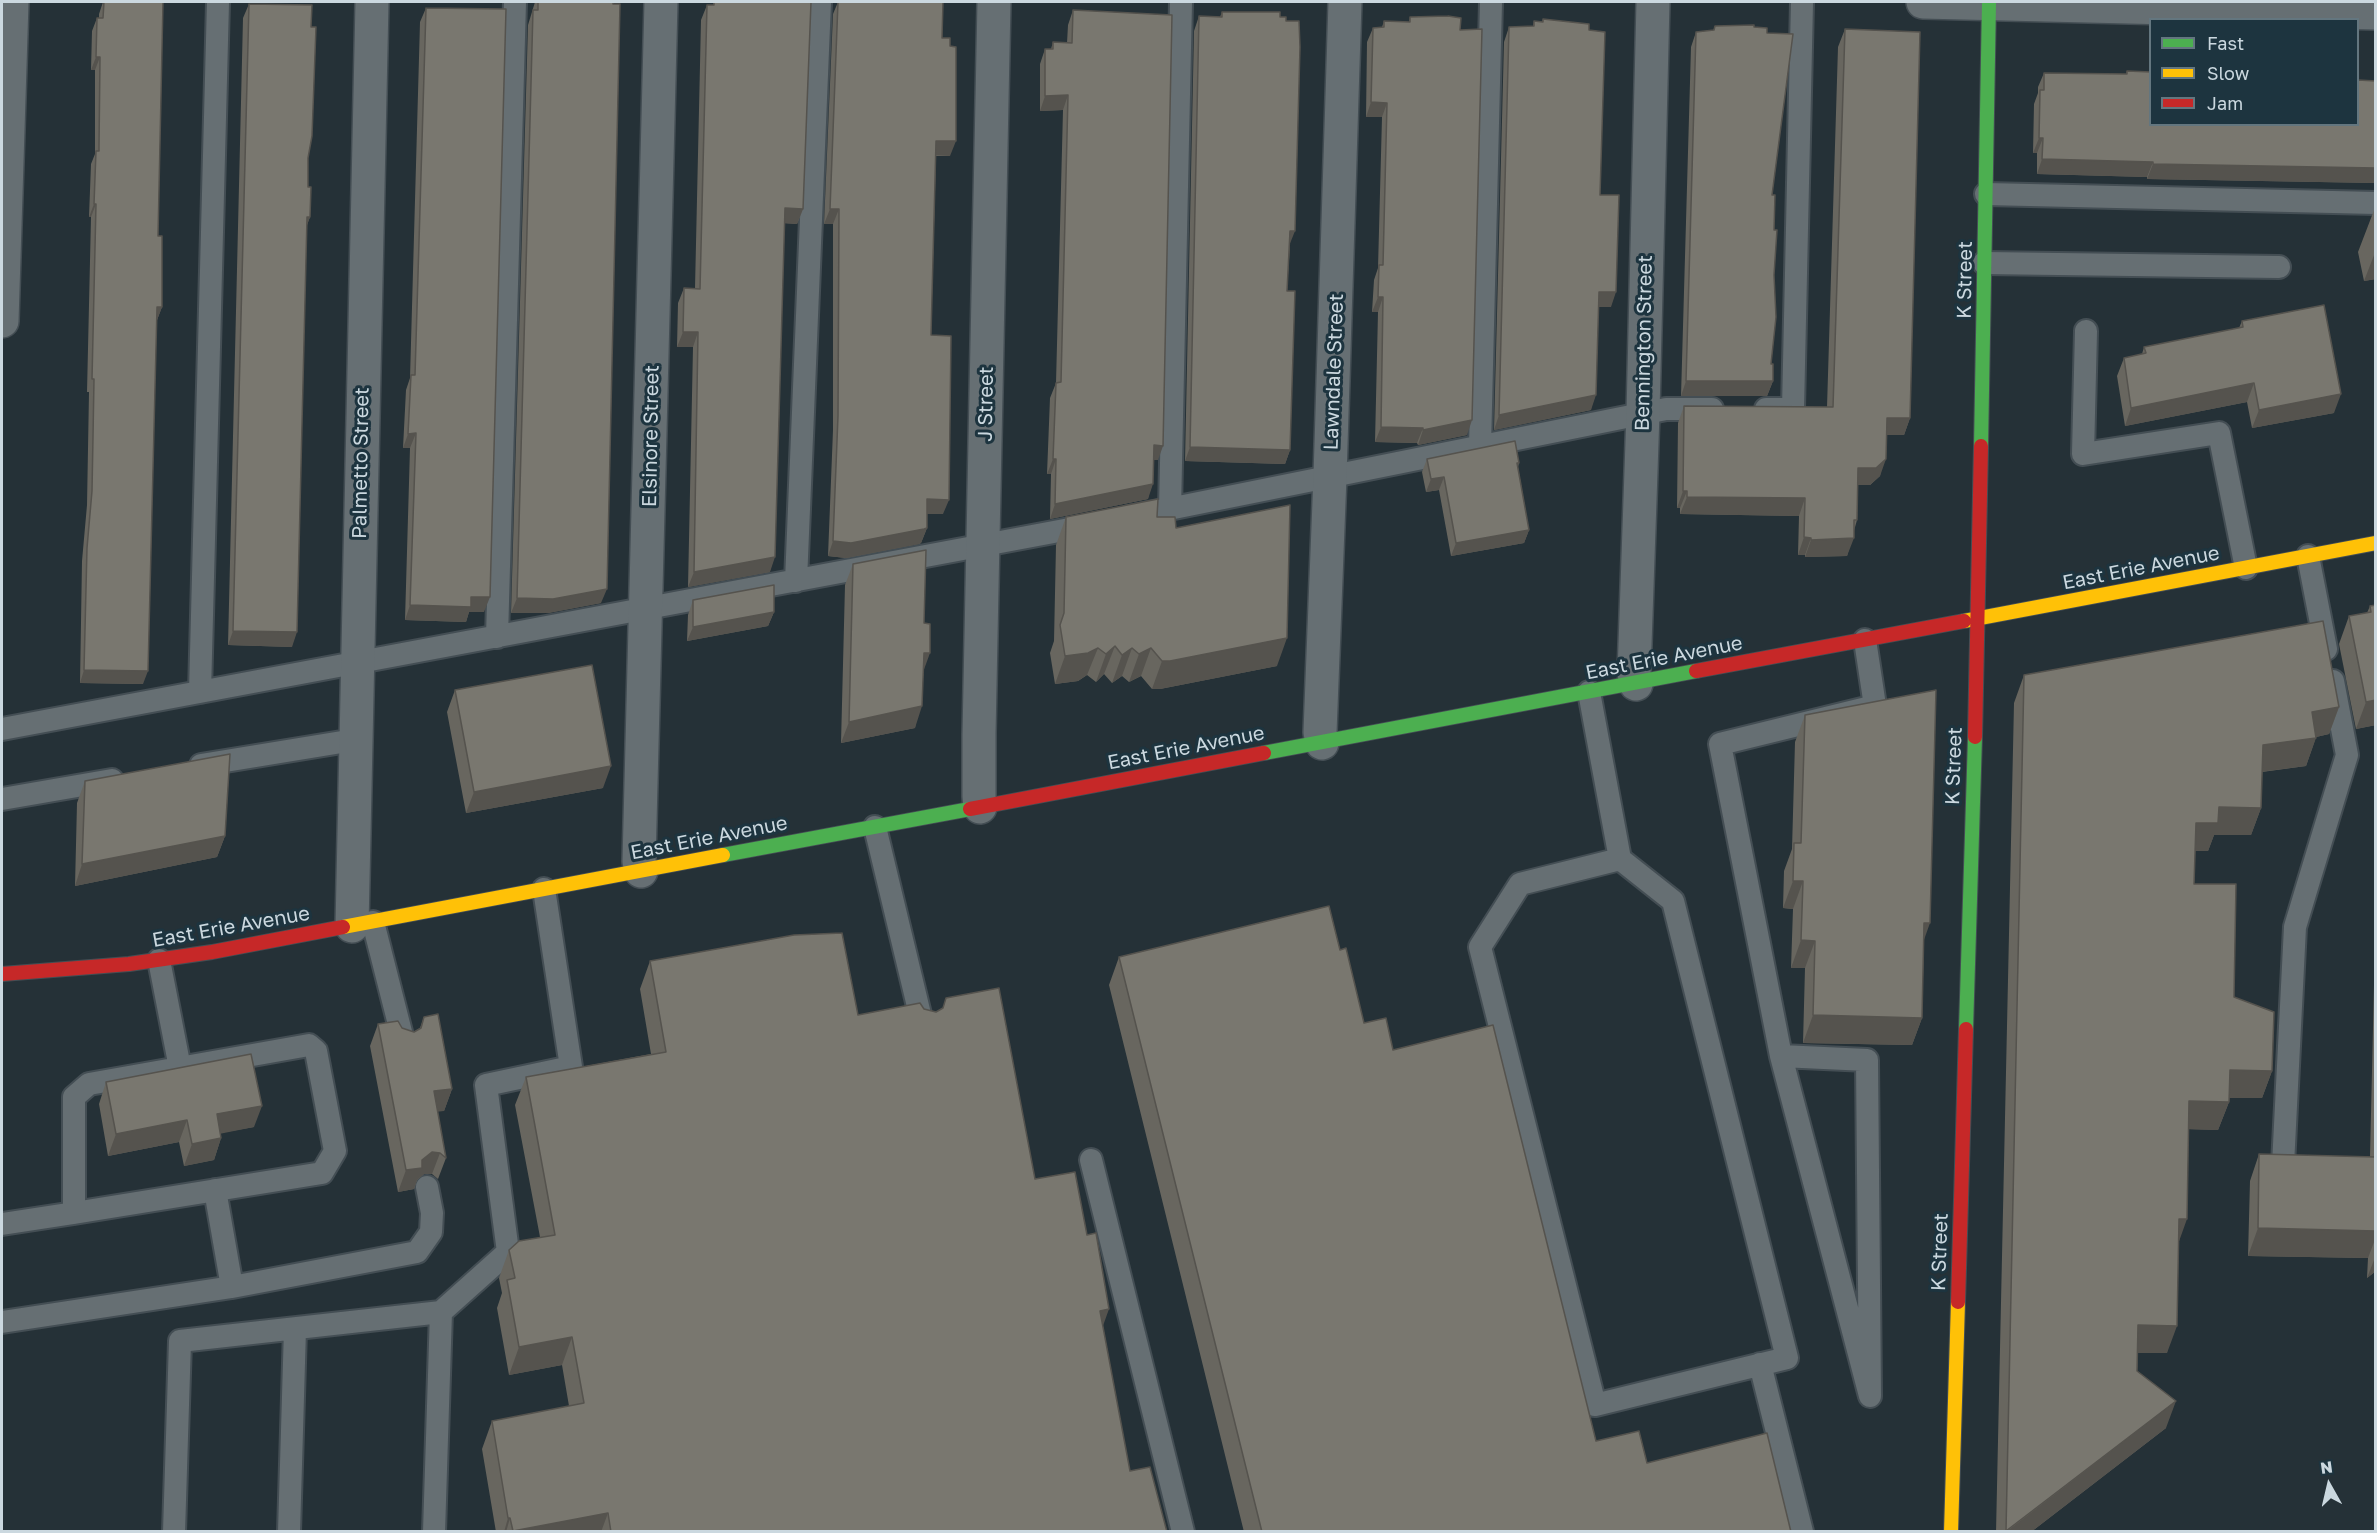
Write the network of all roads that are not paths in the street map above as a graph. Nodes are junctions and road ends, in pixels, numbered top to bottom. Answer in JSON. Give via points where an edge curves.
{"nodes":[{"id":1,"x":12,"y":2,"type":"edge"},
{"id":2,"x":218,"y":2,"type":"edge"},
{"id":3,"x":372,"y":2,"type":"edge"},
{"id":4,"x":515,"y":2,"type":"edge"},
{"id":5,"x":661,"y":2,"type":"edge"},
{"id":6,"x":820,"y":2,"type":"edge"},
{"id":7,"x":994,"y":2,"type":"edge"},
{"id":8,"x":1181,"y":2,"type":"edge"},
{"id":9,"x":1345,"y":2,"type":"edge"},
{"id":10,"x":1491,"y":2,"type":"edge"},
{"id":11,"x":1653,"y":2,"type":"edge"},
{"id":12,"x":1802,"y":2,"type":"edge"},
{"id":13,"x":1923,"y":2,"type":"edge"},
{"id":14,"x":1989,"y":2,"type":"edge"},
{"id":15,"x":2177,"y":5,"type":"edge"},
{"id":16,"x":2330,"y":7,"type":"edge"},
{"id":17,"x":2376,"y":13,"type":"edge"},
{"id":18,"x":1986,"y":194,"type":"junction"},
{"id":19,"x":2376,"y":203,"type":"edge"},
{"id":20,"x":1984,"y":263,"type":"junction"},
{"id":21,"x":2279,"y":267,"type":"dead end"},
{"id":22,"x":2,"y":321,"type":"edge"},
{"id":23,"x":2086,"y":331,"type":"dead end"},
{"id":24,"x":1643,"y":413,"type":"junction"},
{"id":25,"x":1480,"y":446,"type":"junction"},
{"id":26,"x":1330,"y":477,"type":"junction"},
{"id":27,"x":1170,"y":509,"type":"junction"},
{"id":28,"x":2376,"y":543,"type":"edge"},
{"id":29,"x":984,"y":546,"type":"junction"},
{"id":30,"x":2308,"y":556,"type":"junction"},
{"id":31,"x":2246,"y":568,"type":"junction"},
{"id":32,"x":796,"y":581,"type":"junction"},
{"id":33,"x":647,"y":609,"type":"junction"},
{"id":34,"x":1978,"y":619,"type":"junction"},
{"id":35,"x":497,"y":637,"type":"junction"},
{"id":36,"x":1865,"y":640,"type":"junction"},
{"id":37,"x":356,"y":664,"type":"junction"},
{"id":38,"x":1636,"y":684,"type":"junction"},
{"id":39,"x":200,"y":692,"type":"junction"},
{"id":40,"x":1589,"y":692,"type":"junction"},
{"id":41,"x":2,"y":729,"type":"edge"},
{"id":42,"x":354,"y":740,"type":"junction"},
{"id":43,"x":1322,"y":743,"type":"junction"},
{"id":44,"x":178,"y":769,"type":"edge"},
{"id":45,"x":131,"y":777,"type":"edge"},
{"id":46,"x":2,"y":799,"type":"edge"},
{"id":47,"x":981,"y":807,"type":"junction"},
{"id":48,"x":875,"y":827,"type":"junction"},
{"id":49,"x":1620,"y":859,"type":"junction"},
{"id":50,"x":641,"y":871,"type":"junction"},
{"id":51,"x":544,"y":889,"type":"junction"},
{"id":52,"x":363,"y":924,"type":"junction"},
{"id":53,"x":159,"y":960,"type":"junction"},
{"id":54,"x":2,"y":974,"type":"edge"},
{"id":55,"x":923,"y":1027,"type":"edge"},
{"id":56,"x":403,"y":1040,"type":"edge"},
{"id":57,"x":1781,"y":1056,"type":"junction"},
{"id":58,"x":180,"y":1068,"type":"junction"},
{"id":59,"x":1091,"y":1160,"type":"dead end"},
{"id":60,"x":2283,"y":1165,"type":"edge"},
{"id":61,"x":427,"y":1187,"type":"dead end"},
{"id":62,"x":215,"y":1190,"type":"junction"},
{"id":63,"x":74,"y":1213,"type":"junction"},
{"id":64,"x":2,"y":1224,"type":"edge"},
{"id":65,"x":232,"y":1287,"type":"junction"},
{"id":66,"x":441,"y":1312,"type":"junction"},
{"id":67,"x":2,"y":1322,"type":"edge"},
{"id":68,"x":295,"y":1329,"type":"junction"},
{"id":69,"x":1760,"y":1364,"type":"junction"},
{"id":70,"x":174,"y":1532,"type":"edge"},
{"id":71,"x":289,"y":1532,"type":"edge"},
{"id":72,"x":434,"y":1532,"type":"edge"},
{"id":73,"x":1183,"y":1532,"type":"edge"},
{"id":74,"x":1802,"y":1532,"type":"edge"},
{"id":75,"x":1951,"y":1532,"type":"edge"}],
"edges":[{"from":1,"to":22,"type":"street"},
{"from":2,"to":39,"type":"lane"},
{"from":3,"to":37,"type":"street","name":"Palmetto Street"},
{"from":4,"to":35,"type":"lane"},
{"from":5,"to":33,"type":"street","name":"Elsinore Street"},
{"from":6,"to":32,"type":"lane"},
{"from":7,"to":29,"type":"street","name":"J Street"},
{"from":8,"to":27,"type":"lane"},
{"from":9,"to":26,"type":"street","name":"Lawndale Street"},
{"from":10,"to":25,"type":"lane"},
{"from":11,"to":24,"type":"street","name":"Bennington Street"},
{"from":12,"to":24,"type":"lane","via":[[1793,410],[1666,409]]},
{"from":13,"to":14,"type":"street"},
{"from":14,"to":15,"type":"street"},
{"from":14,"to":18,"type":"main road","name":"K Street"},
{"from":15,"to":16,"type":"street"},
{"from":16,"to":17,"type":"street"},
{"from":18,"to":19,"type":"lane"},
{"from":18,"to":20,"type":"main road","name":"K Street"},
{"from":20,"to":21,"type":"lane"},
{"from":20,"to":34,"type":"main road","name":"K Street"},
{"from":23,"to":31,"type":"lane","via":[[2083,454],[2219,433]]},
{"from":24,"to":25,"type":"lane"},
{"from":24,"to":38,"type":"street","name":"Bennington Street"},
{"from":25,"to":26,"type":"lane"},
{"from":26,"to":27,"type":"lane"},
{"from":26,"to":43,"type":"street","name":"Lawndale Street"},
{"from":27,"to":29,"type":"lane"},
{"from":28,"to":30,"type":"main road","name":"East Erie Avenue"},
{"from":29,"to":32,"type":"lane"},
{"from":29,"to":47,"type":"street","name":"J Street"},
{"from":30,"to":31,"type":"main road","name":"East Erie Avenue"},
{"from":30,"to":60,"type":"lane","via":[[2347,754],[2295,927]]},
{"from":31,"to":34,"type":"main road","name":"East Erie Avenue"},
{"from":32,"to":33,"type":"lane"},
{"from":33,"to":35,"type":"lane"},
{"from":33,"to":50,"type":"street","name":"Elsinore Street"},
{"from":34,"to":36,"type":"main road","name":"East Erie Avenue"},
{"from":34,"to":75,"type":"main road","name":"K Street"},
{"from":35,"to":37,"type":"lane"},
{"from":36,"to":38,"type":"main road","name":"East Erie Avenue"},
{"from":36,"to":57,"type":"lane","via":[[1875,706],[1720,744]]},
{"from":37,"to":39,"type":"lane"},
{"from":37,"to":42,"type":"street","name":"Palmetto Street"},
{"from":38,"to":40,"type":"main road","name":"East Erie Avenue"},
{"from":39,"to":41,"type":"lane"},
{"from":40,"to":43,"type":"main road","name":"East Erie Avenue"},
{"from":40,"to":49,"type":"lane"},
{"from":42,"to":44,"type":"lane"},
{"from":42,"to":52,"type":"street","name":"Palmetto Street"},
{"from":43,"to":47,"type":"main road","name":"East Erie Avenue"},
{"from":45,"to":46,"type":"lane"},
{"from":47,"to":48,"type":"main road","name":"East Erie Avenue"},
{"from":48,"to":50,"type":"main road","name":"East Erie Avenue"},
{"from":48,"to":55,"type":"lane"},
{"from":49,"to":69,"type":"lane","via":[[1673,901],[1787,1358]]},
{"from":49,"to":69,"type":"lane","via":[[1520,884],[1480,947],[1595,1405]]},
{"from":50,"to":51,"type":"main road","name":"East Erie Avenue"},
{"from":51,"to":52,"type":"main road","name":"East Erie Avenue"},
{"from":51,"to":66,"type":"lane","via":[[571,1067],[486,1085],[508,1252]]},
{"from":52,"to":53,"type":"main road","name":"East Erie Avenue"},
{"from":52,"to":56,"type":"lane"},
{"from":53,"to":54,"type":"main road","name":"East Erie Avenue"},
{"from":53,"to":58,"type":"lane"},
{"from":57,"to":57,"type":"lane","via":[[1867,1060],[1870,1396],[1864,1374]]},
{"from":58,"to":62,"type":"lane","via":[[309,1045],[316,1051],[335,1151],[322,1173]]},
{"from":58,"to":63,"type":"lane","via":[[89,1084],[74,1097]]},
{"from":59,"to":73,"type":"lane"},
{"from":61,"to":65,"type":"lane","via":[[431,1232],[417,1252]]},
{"from":62,"to":63,"type":"lane"},
{"from":62,"to":65,"type":"lane"},
{"from":63,"to":64,"type":"lane"},
{"from":65,"to":67,"type":"lane"},
{"from":66,"to":68,"type":"lane"},
{"from":66,"to":72,"type":"lane"},
{"from":68,"to":70,"type":"lane","via":[[180,1341]]},
{"from":68,"to":71,"type":"lane"},
{"from":69,"to":74,"type":"lane"}]}
